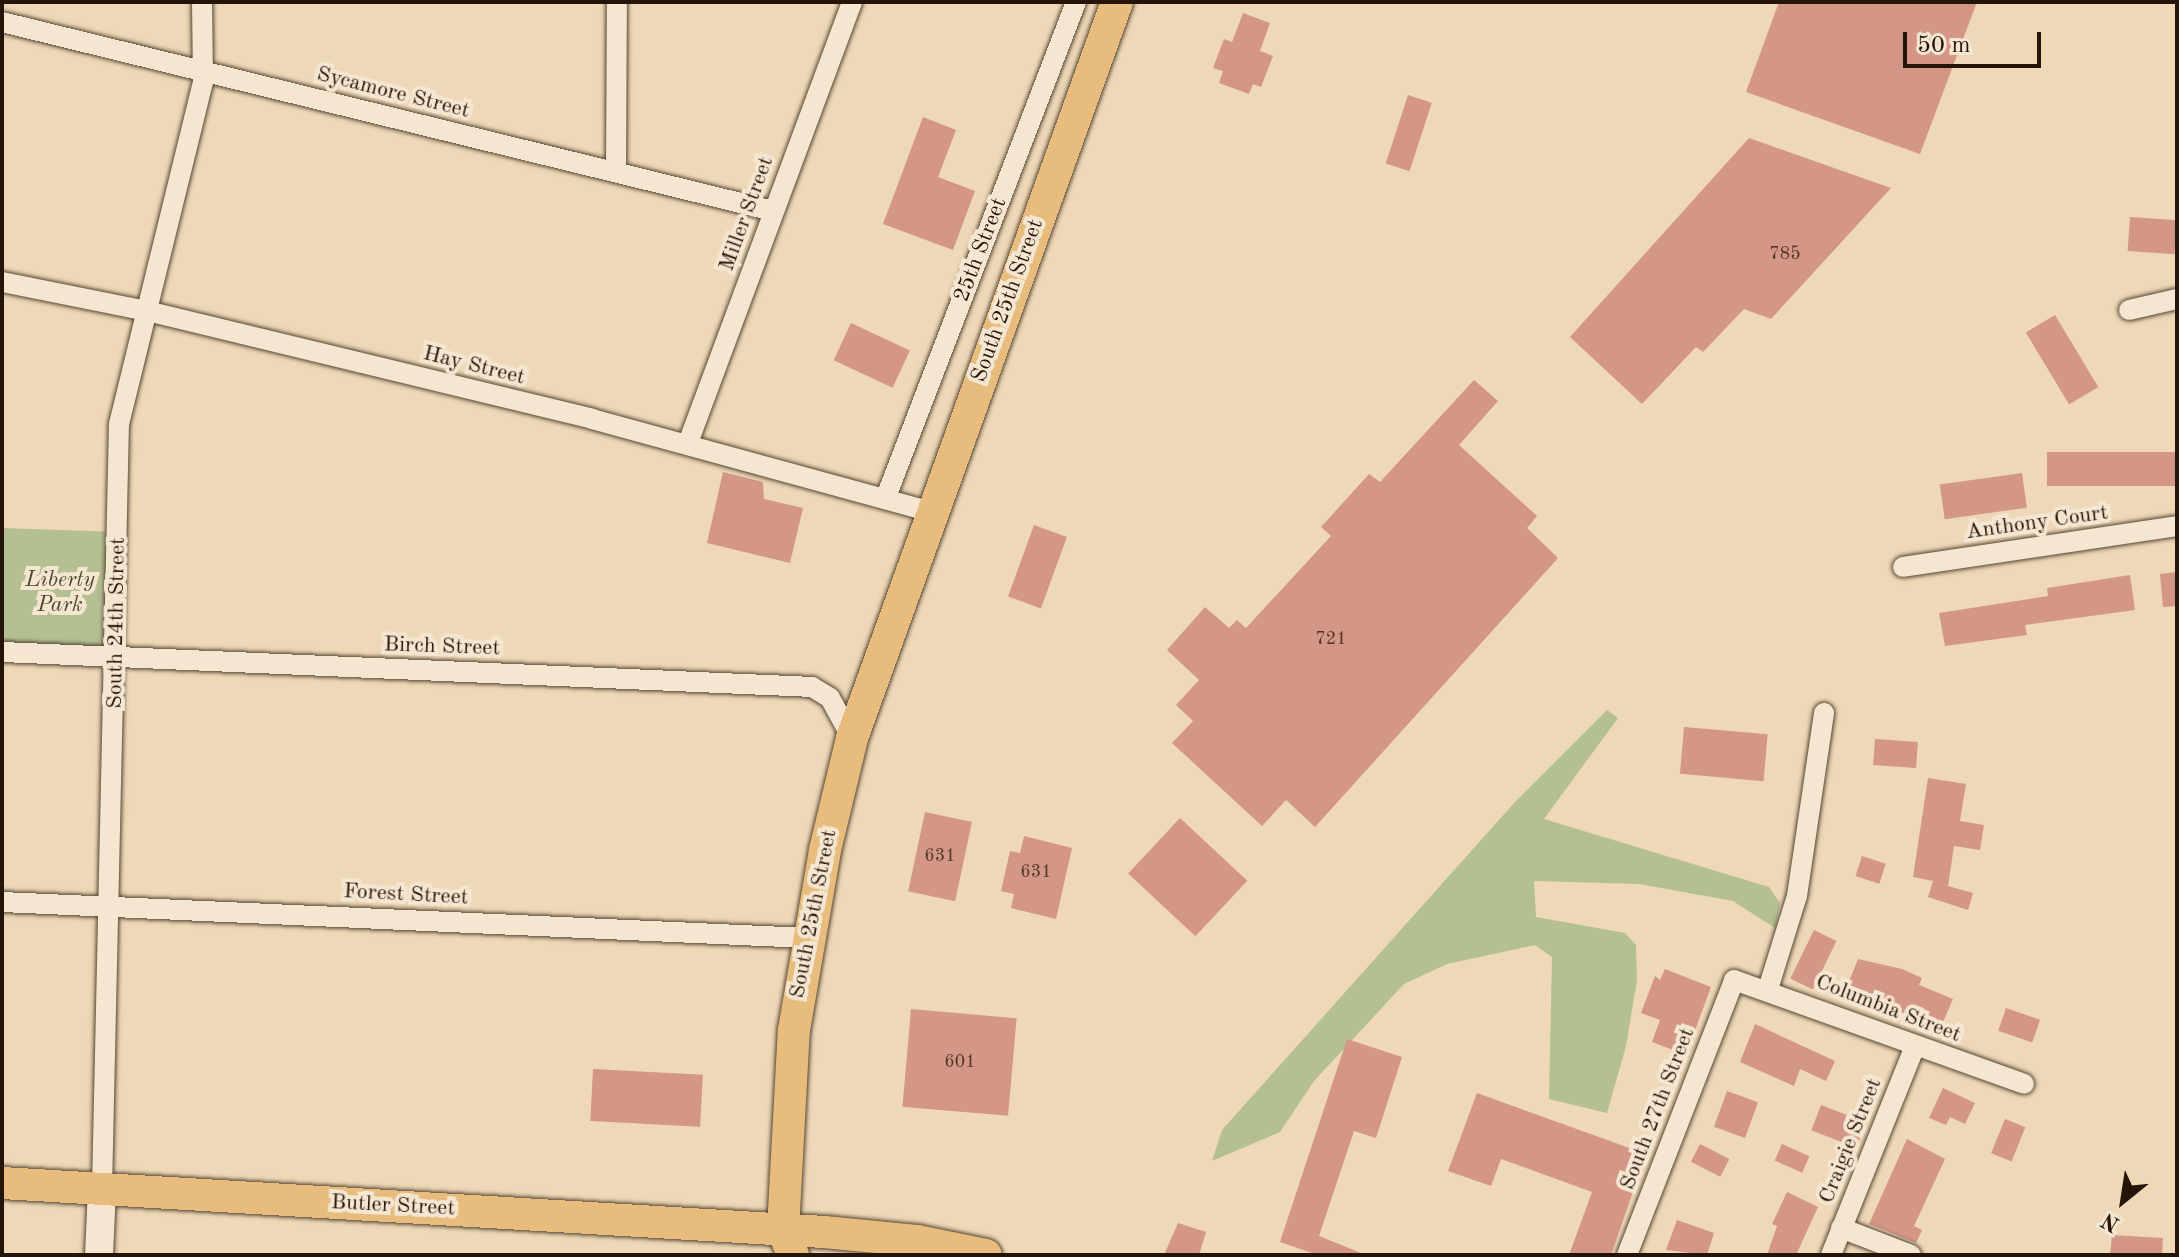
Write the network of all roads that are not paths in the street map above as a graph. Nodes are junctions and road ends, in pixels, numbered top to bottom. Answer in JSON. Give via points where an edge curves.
{"nodes":[{"id":1,"x":202,"y":2,"type":"edge"},
{"id":2,"x":617,"y":2,"type":"edge"},
{"id":3,"x":852,"y":2,"type":"edge"},
{"id":4,"x":1076,"y":2,"type":"edge"},
{"id":5,"x":1117,"y":2,"type":"edge"},
{"id":6,"x":2,"y":22,"type":"edge"},
{"id":7,"x":204,"y":73,"type":"junction"},
{"id":8,"x":616,"y":172,"type":"junction"},
{"id":9,"x":773,"y":211,"type":"junction"},
{"id":10,"x":2,"y":282,"type":"edge"},
{"id":11,"x":2177,"y":299,"type":"edge"},
{"id":12,"x":2129,"y":310,"type":"dead end"},
{"id":13,"x":147,"y":311,"type":"junction"},
{"id":14,"x":688,"y":443,"type":"junction"},
{"id":15,"x":886,"y":497,"type":"junction"},
{"id":16,"x":931,"y":512,"type":"junction"},
{"id":17,"x":2177,"y":526,"type":"edge"},
{"id":18,"x":1903,"y":567,"type":"dead end"},
{"id":19,"x":2,"y":652,"type":"edge"},
{"id":20,"x":117,"y":658,"type":"junction"},
{"id":21,"x":1824,"y":713,"type":"dead end"},
{"id":22,"x":852,"y":738,"type":"junction"},
{"id":23,"x":2,"y":902,"type":"edge"},
{"id":24,"x":110,"y":906,"type":"junction"},
{"id":25,"x":808,"y":938,"type":"junction"},
{"id":26,"x":1734,"y":980,"type":"joint"},
{"id":27,"x":1768,"y":989,"type":"junction"},
{"id":28,"x":1915,"y":1046,"type":"junction"},
{"id":29,"x":2024,"y":1084,"type":"dead end"},
{"id":30,"x":2,"y":1183,"type":"edge"},
{"id":31,"x":102,"y":1189,"type":"junction"},
{"id":32,"x":1841,"y":1228,"type":"junction"},
{"id":33,"x":782,"y":1247,"type":"edge"},
{"id":34,"x":99,"y":1255,"type":"edge"},
{"id":35,"x":986,"y":1255,"type":"edge"},
{"id":36,"x":1627,"y":1255,"type":"edge"},
{"id":37,"x":1831,"y":1255,"type":"edge"},
{"id":38,"x":1911,"y":1255,"type":"edge"}],
"edges":[{"from":1,"to":7,"type":"street","name":"South 24th Street"},
{"from":2,"to":8,"type":"street"},
{"from":3,"to":9,"type":"street","name":"Miller Street"},
{"from":4,"to":15,"type":"street","name":"25th Street"},
{"from":5,"to":16,"type":"main road","name":"South 25th Street"},
{"from":6,"to":7,"type":"street","name":"Sycamore Street"},
{"from":7,"to":8,"type":"street","name":"Sycamore Street"},
{"from":7,"to":13,"type":"street","name":"South 24th Street"},
{"from":8,"to":9,"type":"street","name":"Sycamore Street"},
{"from":9,"to":14,"type":"street","name":"Miller Street"},
{"from":10,"to":13,"type":"street","name":"Hay Street"},
{"from":11,"to":12,"type":"street"},
{"from":13,"to":14,"type":"street","name":"Hay Street"},
{"from":13,"to":20,"type":"street","name":"South 24th Street","via":[[119,424]]},
{"from":14,"to":15,"type":"street","name":"Hay Street"},
{"from":15,"to":16,"type":"street","name":"Hay Street"},
{"from":16,"to":22,"type":"main road","name":"South 25th Street"},
{"from":17,"to":18,"type":"street","name":"Anthony Court"},
{"from":19,"to":20,"type":"street","name":"Birch Street"},
{"from":20,"to":22,"type":"street","name":"Birch Street","via":[[812,687],[830,698]]},
{"from":20,"to":24,"type":"street","name":"South 24th Street"},
{"from":21,"to":27,"type":"street","via":[[1797,896]]},
{"from":22,"to":25,"type":"main road","name":"South 25th Street"},
{"from":23,"to":24,"type":"street","name":"Forest Street"},
{"from":24,"to":25,"type":"street","name":"Forest Street"},
{"from":24,"to":31,"type":"street","name":"South 24th Street"},
{"from":25,"to":33,"type":"main road","name":"South 25th Street","via":[[789,1072]]},
{"from":26,"to":27,"type":"street","name":"Columbia Street"},
{"from":26,"to":36,"type":"street","name":"South 27th Street"},
{"from":27,"to":28,"type":"street","name":"Columbia Street"},
{"from":28,"to":29,"type":"street","name":"Columbia Street"},
{"from":28,"to":32,"type":"street","name":"Craigie Street"},
{"from":30,"to":31,"type":"main road","name":"Butler Street"},
{"from":31,"to":33,"type":"main road","name":"Butler Street"},
{"from":31,"to":34,"type":"street","name":"South 24th Street"},
{"from":32,"to":37,"type":"street","name":"Craigie Street"},
{"from":32,"to":38,"type":"street"},
{"from":33,"to":35,"type":"main road","name":"Butler Street","via":[[878,1236]]}]}
